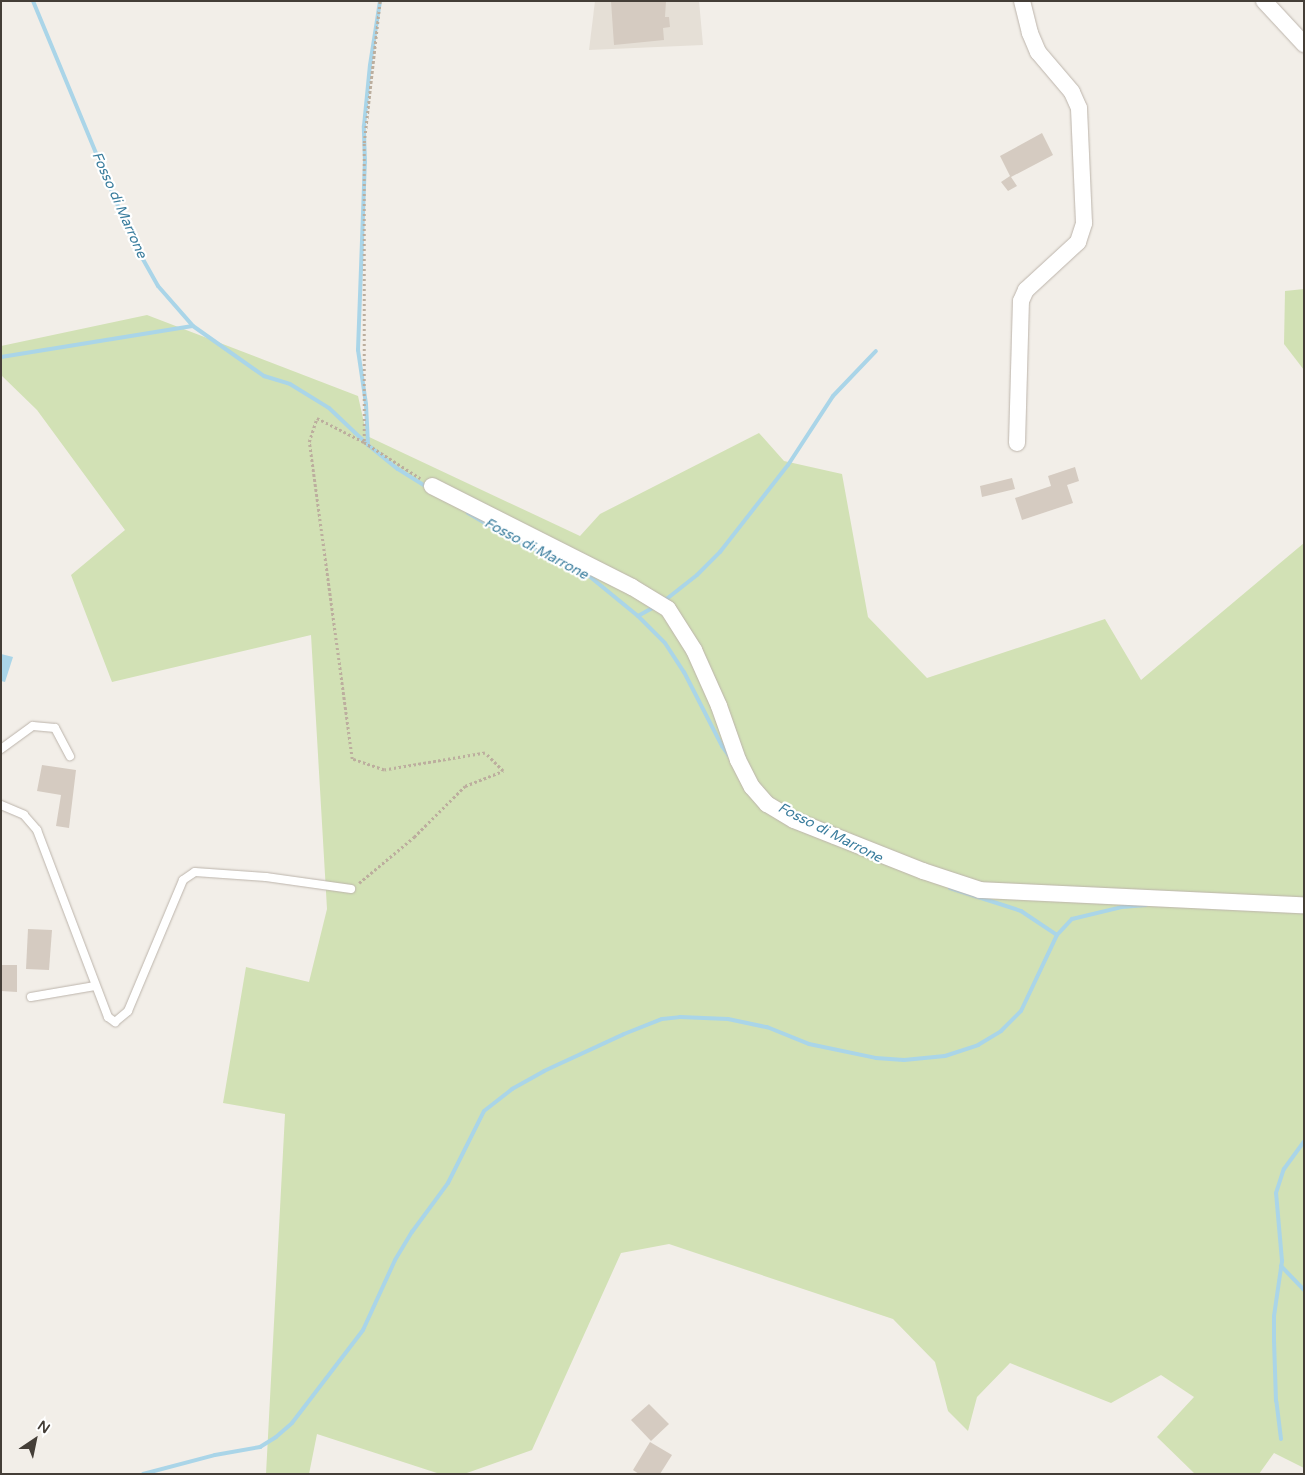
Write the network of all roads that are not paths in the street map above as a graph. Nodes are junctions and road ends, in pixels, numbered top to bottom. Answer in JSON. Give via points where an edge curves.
{"nodes":[{"id":1,"x":1022,"y":1,"type":"edge"},
{"id":2,"x":1264,"y":1,"type":"edge"},
{"id":3,"x":1304,"y":44,"type":"edge"},
{"id":4,"x":1016,"y":443,"type":"dead end"},
{"id":5,"x":432,"y":486,"type":"road end"},
{"id":6,"x":1,"y":750,"type":"edge"},
{"id":7,"x":70,"y":756,"type":"dead end"},
{"id":8,"x":1,"y":805,"type":"edge"},
{"id":9,"x":352,"y":889,"type":"road end"},
{"id":10,"x":1304,"y":906,"type":"edge"},
{"id":11,"x":96,"y":986,"type":"junction"},
{"id":12,"x":31,"y":998,"type":"dead end"}],
"edges":[{"from":1,"to":4,"type":"street","via":[[1038,52],[1072,92],[1079,108],[1084,223],[1078,242],[1026,290],[1021,301]]},
{"from":2,"to":3,"type":"street"},
{"from":5,"to":10,"type":"street","via":[[632,587],[668,609],[694,650],[752,787],[767,804],[794,820],[980,890]]},
{"from":6,"to":7,"type":"lane","via":[[33,726],[55,728]]},
{"from":8,"to":11,"type":"lane","via":[[24,815],[37,830]]},
{"from":9,"to":11,"type":"lane","via":[[266,877],[194,872],[183,880],[128,1011],[115,1022],[108,1017]]},
{"from":11,"to":12,"type":"lane"}]}
